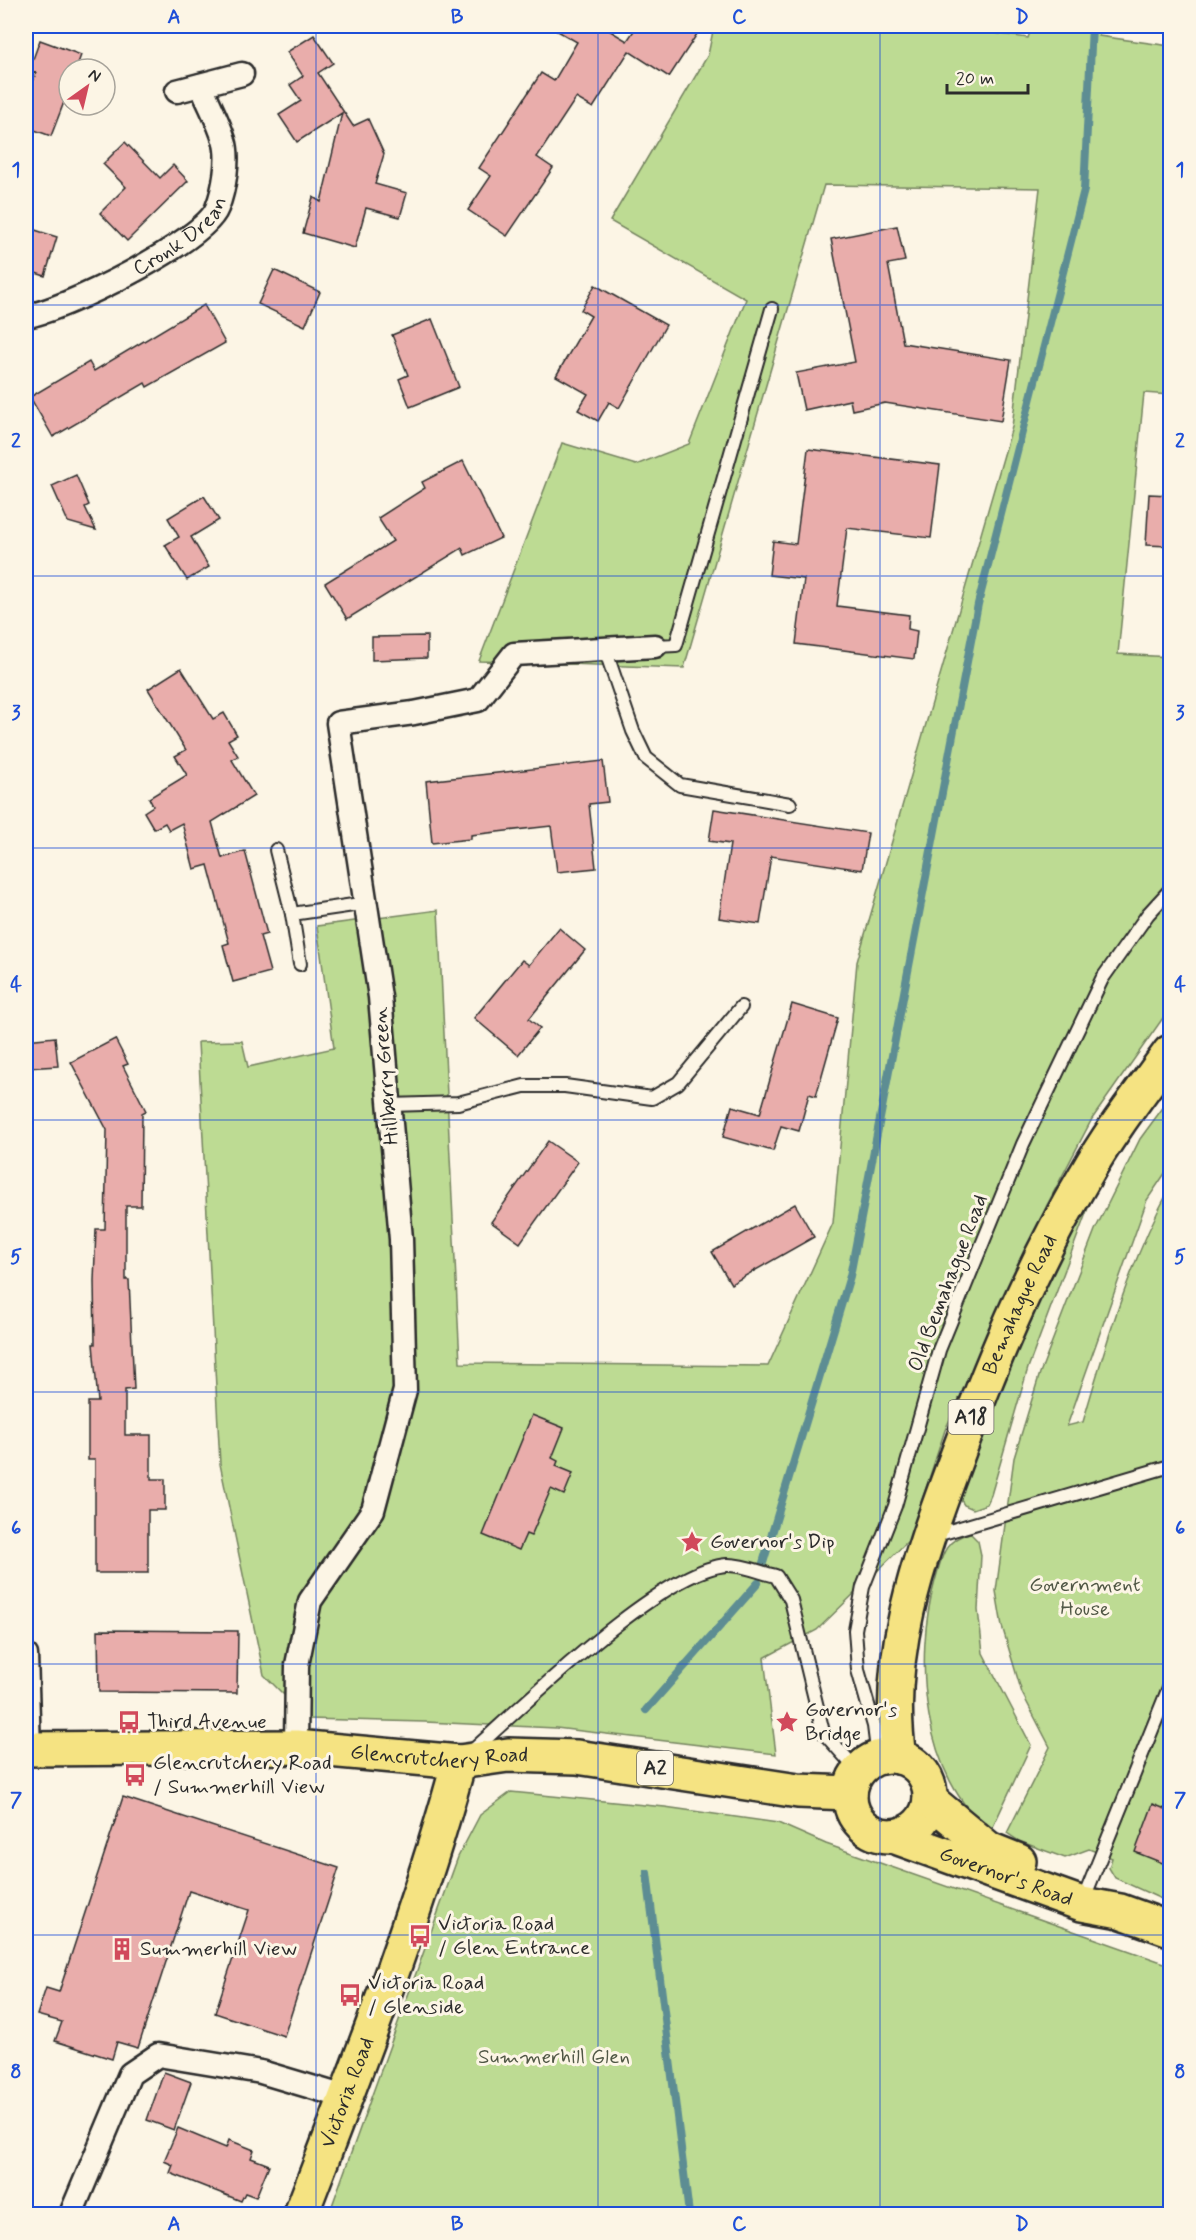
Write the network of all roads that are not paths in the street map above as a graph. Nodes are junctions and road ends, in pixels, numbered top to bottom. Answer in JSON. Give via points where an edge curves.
{"nodes":[{"id":1,"x":242,"y":74,"type":"dead end"},
{"id":2,"x":201,"y":86,"type":"junction"},
{"id":3,"x":177,"y":91,"type":"dead end"},
{"id":4,"x":772,"y":309,"type":"dead end"},
{"id":5,"x":26,"y":316,"type":"edge"},
{"id":6,"x":655,"y":646,"type":"joint"},
{"id":7,"x":605,"y":649,"type":"junction"},
{"id":8,"x":790,"y":804,"type":"dead end"},
{"id":9,"x":276,"y":850,"type":"dead end"},
{"id":10,"x":1170,"y":890,"type":"edge"},
{"id":11,"x":367,"y":903,"type":"junction"},
{"id":12,"x":292,"y":915,"type":"junction"},
{"id":13,"x":300,"y":964,"type":"dead end"},
{"id":14,"x":741,"y":1007,"type":"dead end"},
{"id":15,"x":1170,"y":1053,"type":"edge"},
{"id":16,"x":389,"y":1105,"type":"junction"},
{"id":17,"x":1170,"y":1466,"type":"edge"},
{"id":18,"x":927,"y":1538,"type":"junction"},
{"id":19,"x":26,"y":1655,"type":"edge"},
{"id":20,"x":1170,"y":1684,"type":"edge"},
{"id":21,"x":296,"y":1747,"type":"junction"},
{"id":22,"x":27,"y":1749,"type":"edge"},
{"id":23,"x":459,"y":1762,"type":"junction"},
{"id":24,"x":871,"y":1770,"type":"junction"},
{"id":25,"x":930,"y":1800,"type":"junction"},
{"id":26,"x":893,"y":1836,"type":"junction"},
{"id":27,"x":1085,"y":1897,"type":"junction"},
{"id":28,"x":1170,"y":1929,"type":"edge"},
{"id":29,"x":345,"y":2097,"type":"junction"},
{"id":30,"x":71,"y":2214,"type":"edge"},
{"id":31,"x":301,"y":2214,"type":"edge"}],
"edges":[{"from":1,"to":2,"type":"street"},
{"from":2,"to":3,"type":"street"},
{"from":2,"to":5,"type":"street","name":"Cronk Drean","via":[[225,142],[217,210],[198,230],[119,281]]},
{"from":4,"to":6,"type":"lane","via":[[676,645]]},
{"from":6,"to":7,"type":"street","name":"Hillberry Green"},
{"from":7,"to":8,"type":"lane","via":[[646,758],[680,785]]},
{"from":7,"to":11,"type":"street","name":"Hillberry Green","via":[[514,654],[478,700],[338,723]]},
{"from":9,"to":12,"type":"lane"},
{"from":10,"to":24,"type":"lane","name":"Old Bemahague Road","via":[[1102,979],[1023,1144],[939,1350],[896,1506],[863,1587],[855,1630],[858,1670],[872,1718]]},
{"from":11,"to":12,"type":"lane"},
{"from":11,"to":16,"type":"street","name":"Hillberry Green"},
{"from":12,"to":13,"type":"lane"},
{"from":14,"to":16,"type":"lane","via":[[678,1083],[652,1098],[565,1086],[524,1086],[458,1103]]},
{"from":15,"to":18,"type":"main road","name":"Bemahague Road","number":"A18","via":[[1085,1174],[1027,1285]]},
{"from":16,"to":21,"type":"street","name":"Hillberry Green","via":[[401,1239],[405,1390],[373,1510],[310,1601],[297,1665]]},
{"from":17,"to":18,"type":"lane"},
{"from":18,"to":24,"type":"main road","name":"Bemahague Road","number":"A18","via":[[904,1620],[894,1725]]},
{"from":19,"to":22,"type":"street"},
{"from":20,"to":27,"type":"lane"},
{"from":21,"to":22,"type":"main road","name":"Glencrutchery Road","number":"A2"},
{"from":21,"to":23,"type":"main road","name":"Glencrutchery Road","number":"A2"},
{"from":23,"to":24,"type":"main road","name":"Glencrutchery Road","number":"A2","via":[[508,1755],[577,1757],[798,1791]]},
{"from":23,"to":24,"type":"lane","via":[[640,1608],[684,1578],[728,1565],[776,1576],[791,1600],[824,1732]]},
{"from":23,"to":29,"type":"main road","name":"Victoria Road","via":[[394,1967]]},
{"from":24,"to":25,"type":"main road","via":[[919,1768]]},
{"from":24,"to":26,"type":"main road","via":[[851,1807],[867,1829]]},
{"from":25,"to":26,"type":"main road","via":[[914,1828]]},
{"from":25,"to":27,"type":"main road","name":"Governor's Road","via":[[989,1849]]},
{"from":26,"to":27,"type":"main road","name":"Governor's Road"},
{"from":27,"to":28,"type":"main road","name":"Governor's Road"},
{"from":29,"to":30,"type":"street","via":[[261,2072],[158,2055],[130,2074]]},
{"from":29,"to":31,"type":"main road","name":"Victoria Road"}]}
